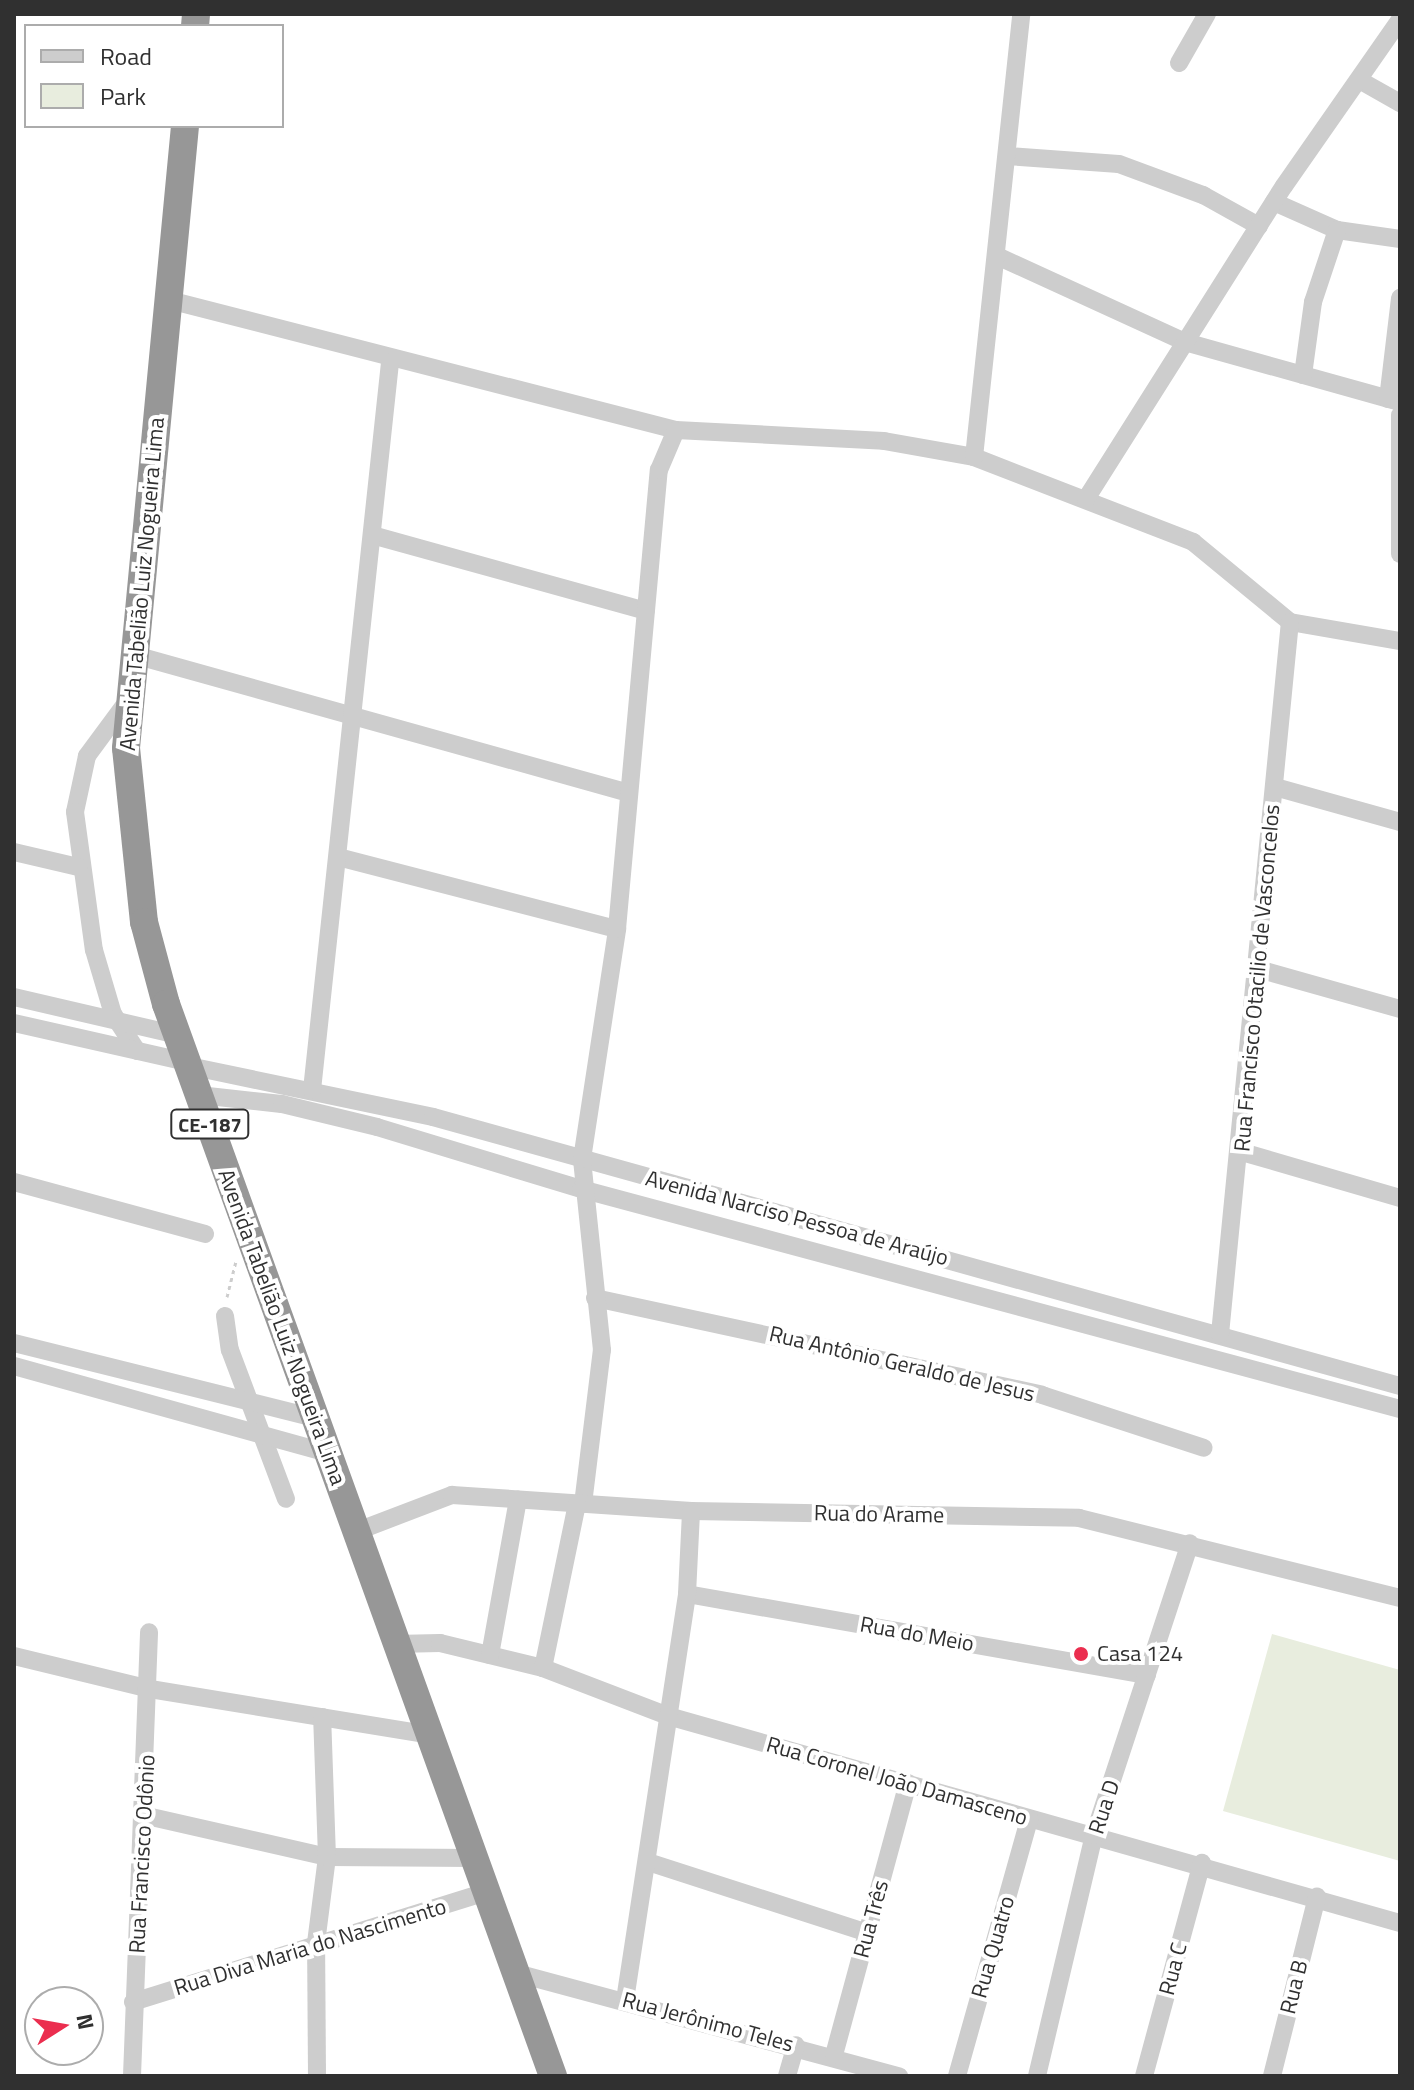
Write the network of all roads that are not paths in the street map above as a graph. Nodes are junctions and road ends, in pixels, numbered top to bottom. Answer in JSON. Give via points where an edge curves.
{"nodes":[{"id":1,"x":1021,"y":14,"type":"edge"},
{"id":2,"x":1207,"y":14,"type":"edge"},
{"id":3,"x":1400,"y":20,"type":"edge"},
{"id":4,"x":1179,"y":63,"type":"dead end"},
{"id":5,"x":1361,"y":81,"type":"junction"},
{"id":6,"x":1400,"y":103,"type":"edge"},
{"id":7,"x":185,"y":128,"type":"edge"},
{"id":8,"x":1007,"y":156,"type":"junction"},
{"id":9,"x":1274,"y":202,"type":"junction"},
{"id":10,"x":1259,"y":226,"type":"junction"},
{"id":11,"x":1337,"y":230,"type":"junction"},
{"id":12,"x":1400,"y":239,"type":"edge"},
{"id":13,"x":997,"y":256,"type":"junction"},
{"id":14,"x":1400,"y":298,"type":"edge"},
{"id":15,"x":169,"y":300,"type":"junction"},
{"id":16,"x":1185,"y":342,"type":"junction"},
{"id":17,"x":390,"y":362,"type":"junction"},
{"id":18,"x":1303,"y":375,"type":"junction"},
{"id":19,"x":1394,"y":400,"type":"edge"},
{"id":20,"x":1400,"y":415,"type":"edge"},
{"id":21,"x":676,"y":430,"type":"junction"},
{"id":22,"x":974,"y":457,"type":"junction"},
{"id":23,"x":1086,"y":499,"type":"junction"},
{"id":24,"x":372,"y":535,"type":"junction"},
{"id":25,"x":1400,"y":554,"type":"edge"},
{"id":26,"x":646,"y":611,"type":"junction"},
{"id":27,"x":1290,"y":622,"type":"junction"},
{"id":28,"x":1400,"y":641,"type":"edge"},
{"id":29,"x":131,"y":654,"type":"junction"},
{"id":30,"x":129,"y":699,"type":"junction"},
{"id":31,"x":355,"y":717,"type":"junction"},
{"id":32,"x":1275,"y":787,"type":"junction"},
{"id":33,"x":629,"y":793,"type":"junction"},
{"id":34,"x":1400,"y":822,"type":"edge"},
{"id":35,"x":14,"y":852,"type":"edge"},
{"id":36,"x":338,"y":857,"type":"junction"},
{"id":37,"x":78,"y":867,"type":"junction"},
{"id":38,"x":617,"y":929,"type":"junction"},
{"id":39,"x":1258,"y":969,"type":"junction"},
{"id":40,"x":14,"y":997,"type":"edge"},
{"id":41,"x":1400,"y":1009,"type":"edge"},
{"id":42,"x":119,"y":1021,"type":"junction"},
{"id":43,"x":14,"y":1023,"type":"edge"},
{"id":44,"x":177,"y":1035,"type":"junction"},
{"id":45,"x":137,"y":1051,"type":"junction"},
{"id":46,"x":188,"y":1064,"type":"junction"},
{"id":47,"x":312,"y":1090,"type":"junction"},
{"id":48,"x":199,"y":1095,"type":"junction"},
{"id":49,"x":1242,"y":1152,"type":"junction"},
{"id":50,"x":582,"y":1159,"type":"junction"},
{"id":51,"x":14,"y":1182,"type":"edge"},
{"id":52,"x":581,"y":1189,"type":"junction"},
{"id":53,"x":1400,"y":1198,"type":"edge"},
{"id":54,"x":205,"y":1234,"type":"dead end"},
{"id":55,"x":595,"y":1298,"type":"junction"},
{"id":56,"x":225,"y":1316,"type":"road end"},
{"id":57,"x":1220,"y":1334,"type":"junction"},
{"id":58,"x":14,"y":1343,"type":"edge"},
{"id":59,"x":14,"y":1366,"type":"edge"},
{"id":60,"x":1400,"y":1386,"type":"edge"},
{"id":61,"x":251,"y":1406,"type":"junction"},
{"id":62,"x":1400,"y":1409,"type":"edge"},
{"id":63,"x":314,"y":1418,"type":"junction"},
{"id":64,"x":263,"y":1434,"type":"junction"},
{"id":65,"x":1204,"y":1448,"type":"dead end"},
{"id":66,"x":327,"y":1453,"type":"junction"},
{"id":67,"x":286,"y":1499,"type":"dead end"},
{"id":68,"x":518,"y":1499,"type":"junction"},
{"id":69,"x":580,"y":1504,"type":"junction"},
{"id":70,"x":691,"y":1511,"type":"junction"},
{"id":71,"x":355,"y":1532,"type":"junction"},
{"id":72,"x":1190,"y":1543,"type":"junction"},
{"id":73,"x":687,"y":1594,"type":"junction"},
{"id":74,"x":1400,"y":1598,"type":"edge"},
{"id":75,"x":149,"y":1632,"type":"dead end"},
{"id":76,"x":395,"y":1644,"type":"junction"},
{"id":77,"x":490,"y":1655,"type":"junction"},
{"id":78,"x":14,"y":1656,"type":"edge"},
{"id":79,"x":543,"y":1668,"type":"junction"},
{"id":80,"x":1147,"y":1675,"type":"junction"},
{"id":81,"x":150,"y":1689,"type":"junction"},
{"id":82,"x":668,"y":1716,"type":"junction"},
{"id":83,"x":322,"y":1717,"type":"junction"},
{"id":84,"x":430,"y":1735,"type":"junction"},
{"id":85,"x":908,"y":1783,"type":"junction"},
{"id":86,"x":147,"y":1816,"type":"junction"},
{"id":87,"x":1029,"y":1819,"type":"junction"},
{"id":88,"x":1094,"y":1835,"type":"junction"},
{"id":89,"x":327,"y":1857,"type":"junction"},
{"id":90,"x":475,"y":1858,"type":"junction"},
{"id":91,"x":648,"y":1862,"type":"junction"},
{"id":92,"x":1202,"y":1863,"type":"junction"},
{"id":93,"x":487,"y":1892,"type":"junction"},
{"id":94,"x":1317,"y":1897,"type":"junction"},
{"id":95,"x":1400,"y":1923,"type":"edge"},
{"id":96,"x":868,"y":1933,"type":"junction"},
{"id":97,"x":316,"y":1943,"type":"junction"},
{"id":98,"x":516,"y":1973,"type":"junction"},
{"id":99,"x":625,"y":2000,"type":"junction"},
{"id":100,"x":133,"y":2002,"type":"junction"},
{"id":101,"x":796,"y":2045,"type":"junction"},
{"id":102,"x":834,"y":2055,"type":"junction"},
{"id":103,"x":132,"y":2076,"type":"edge"},
{"id":104,"x":317,"y":2076,"type":"edge"},
{"id":105,"x":553,"y":2076,"type":"edge"},
{"id":106,"x":787,"y":2076,"type":"edge"},
{"id":107,"x":899,"y":2076,"type":"edge"},
{"id":108,"x":957,"y":2076,"type":"edge"},
{"id":109,"x":1037,"y":2076,"type":"edge"},
{"id":110,"x":1144,"y":2076,"type":"edge"},
{"id":111,"x":1272,"y":2076,"type":"edge"}],
"edges":[{"from":1,"to":8,"type":"street"},
{"from":2,"to":4,"type":"street"},
{"from":3,"to":5,"type":"street"},
{"from":5,"to":6,"type":"street"},
{"from":5,"to":9,"type":"street"},
{"from":7,"to":15,"type":"highway","name":"Avenida Tabelião Luiz Nogueira Lima","number":"CE-187"},
{"from":8,"to":10,"type":"street","via":[[1119,164]]},
{"from":8,"to":13,"type":"street"},
{"from":9,"to":10,"type":"street"},
{"from":9,"to":11,"type":"street"},
{"from":10,"to":16,"type":"street"},
{"from":11,"to":12,"type":"street"},
{"from":11,"to":18,"type":"street","via":[[1313,302]]},
{"from":13,"to":16,"type":"street"},
{"from":13,"to":22,"type":"street"},
{"from":14,"to":19,"type":"street"},
{"from":15,"to":17,"type":"street"},
{"from":15,"to":29,"type":"highway","name":"Avenida Tabelião Luiz Nogueira Lima","number":"CE-187"},
{"from":16,"to":18,"type":"street"},
{"from":16,"to":23,"type":"street"},
{"from":17,"to":21,"type":"street"},
{"from":17,"to":24,"type":"street"},
{"from":18,"to":19,"type":"street"},
{"from":20,"to":25,"type":"street"},
{"from":21,"to":22,"type":"street","via":[[884,441]]},
{"from":21,"to":26,"type":"street","via":[[659,470]]},
{"from":22,"to":23,"type":"street"},
{"from":23,"to":27,"type":"street","via":[[1193,542]]},
{"from":24,"to":26,"type":"street"},
{"from":24,"to":31,"type":"street"},
{"from":26,"to":33,"type":"street"},
{"from":27,"to":28,"type":"street"},
{"from":27,"to":32,"type":"street","name":"Rua Francisco Otacilio de Vasconcelos"},
{"from":29,"to":30,"type":"highway","name":"Avenida Tabelião Luiz Nogueira Lima","number":"CE-187"},
{"from":29,"to":31,"type":"street"},
{"from":30,"to":37,"type":"street","via":[[87,756],[75,812]]},
{"from":30,"to":44,"type":"highway","name":"Avenida Tabelião Luiz Nogueira Lima","number":"CE-187","via":[[131,839],[144,922]]},
{"from":31,"to":33,"type":"street"},
{"from":31,"to":36,"type":"street"},
{"from":32,"to":34,"type":"street"},
{"from":32,"to":39,"type":"street","name":"Rua Francisco Otacilio de Vasconcelos"},
{"from":33,"to":38,"type":"street"},
{"from":35,"to":37,"type":"street"},
{"from":36,"to":38,"type":"street"},
{"from":36,"to":47,"type":"street"},
{"from":37,"to":42,"type":"street","via":[[94,950]]},
{"from":38,"to":50,"type":"street"},
{"from":39,"to":41,"type":"street"},
{"from":39,"to":49,"type":"street","name":"Rua Francisco Otacilio de Vasconcelos"},
{"from":40,"to":42,"type":"street"},
{"from":42,"to":44,"type":"street"},
{"from":42,"to":45,"type":"street"},
{"from":43,"to":45,"type":"street","name":"Avenida Narciso Pessoa de Araújo"},
{"from":44,"to":46,"type":"highway","name":"Avenida Tabelião Luiz Nogueira Lima","number":"CE-187"},
{"from":45,"to":46,"type":"street","name":"Avenida Narciso Pessoa de Araújo"},
{"from":46,"to":47,"type":"street","name":"Avenida Narciso Pessoa de Araújo"},
{"from":46,"to":48,"type":"highway","name":"Avenida Tabelião Luiz Nogueira Lima","number":"CE-187"},
{"from":47,"to":50,"type":"street","name":"Avenida Narciso Pessoa de Araújo"},
{"from":48,"to":52,"type":"street","name":"Avenida Narciso Pessoa de Araújo","via":[[309,1109]]},
{"from":48,"to":63,"type":"highway","name":"Avenida Tabelião Luiz Nogueira Lima","number":"CE-187"},
{"from":49,"to":53,"type":"street"},
{"from":49,"to":57,"type":"street","name":"Rua Francisco Otacilio de Vasconcelos"},
{"from":50,"to":52,"type":"street"},
{"from":50,"to":57,"type":"street","name":"Avenida Narciso Pessoa de Araújo"},
{"from":51,"to":54,"type":"street"},
{"from":52,"to":55,"type":"street"},
{"from":52,"to":62,"type":"street","name":"Avenida Narciso Pessoa de Araújo"},
{"from":55,"to":65,"type":"street","name":"Rua Antônio Geraldo de Jesus","via":[[1042,1395]]},
{"from":55,"to":69,"type":"street","via":[[602,1350]]},
{"from":56,"to":61,"type":"street"},
{"from":57,"to":60,"type":"street","name":"Avenida Narciso Pessoa de Araújo"},
{"from":58,"to":61,"type":"street"},
{"from":59,"to":64,"type":"street"},
{"from":61,"to":63,"type":"street"},
{"from":61,"to":64,"type":"street"},
{"from":63,"to":66,"type":"highway","name":"Avenida Tabelião Luiz Nogueira Lima","number":"CE-187"},
{"from":64,"to":66,"type":"street"},
{"from":64,"to":67,"type":"street"},
{"from":66,"to":71,"type":"highway","name":"Avenida Tabelião Luiz Nogueira Lima","number":"CE-187"},
{"from":68,"to":69,"type":"street","name":"Rua do Arame"},
{"from":68,"to":71,"type":"street","name":"Rua do Arame","via":[[452,1495]]},
{"from":68,"to":77,"type":"street"},
{"from":69,"to":70,"type":"street","name":"Rua do Arame"},
{"from":69,"to":79,"type":"street"},
{"from":70,"to":72,"type":"street","name":"Rua do Arame","via":[[1079,1518]]},
{"from":70,"to":73,"type":"street"},
{"from":71,"to":76,"type":"highway","name":"Avenida Tabelião Luiz Nogueira Lima","number":"CE-187"},
{"from":72,"to":74,"type":"street","name":"Rua do Arame"},
{"from":72,"to":80,"type":"street","name":"Rua D"},
{"from":73,"to":80,"type":"street","name":"Rua do Meio"},
{"from":73,"to":82,"type":"street"},
{"from":75,"to":81,"type":"street","name":"Rua Francisco Odônio"},
{"from":76,"to":77,"type":"street","name":"Rua Coronel João Damasceno","via":[[440,1643]]},
{"from":76,"to":84,"type":"highway","name":"Avenida Tabelião Luiz Nogueira Lima","number":"CE-187"},
{"from":77,"to":79,"type":"street","name":"Rua Coronel João Damasceno"},
{"from":78,"to":81,"type":"street"},
{"from":79,"to":82,"type":"street","name":"Rua Coronel João Damasceno"},
{"from":80,"to":88,"type":"street","name":"Rua D"},
{"from":81,"to":83,"type":"street"},
{"from":81,"to":86,"type":"street","name":"Rua Francisco Odônio"},
{"from":82,"to":85,"type":"street","name":"Rua Coronel João Damasceno"},
{"from":82,"to":91,"type":"street"},
{"from":83,"to":84,"type":"street"},
{"from":83,"to":89,"type":"street"},
{"from":84,"to":90,"type":"highway","name":"Avenida Tabelião Luiz Nogueira Lima","number":"CE-187"},
{"from":85,"to":87,"type":"street","name":"Rua Coronel João Damasceno"},
{"from":85,"to":96,"type":"street","name":"Rua Três"},
{"from":86,"to":89,"type":"street"},
{"from":86,"to":100,"type":"street","name":"Rua Francisco Odônio"},
{"from":87,"to":88,"type":"street","name":"Rua Coronel João Damasceno"},
{"from":87,"to":108,"type":"street","name":"Rua Quatro"},
{"from":88,"to":92,"type":"street","name":"Rua Coronel João Damasceno"},
{"from":88,"to":109,"type":"street","name":"Rua D"},
{"from":89,"to":90,"type":"street"},
{"from":89,"to":97,"type":"street"},
{"from":90,"to":93,"type":"highway","name":"Avenida Tabelião Luiz Nogueira Lima","number":"CE-187"},
{"from":91,"to":96,"type":"street"},
{"from":91,"to":99,"type":"street"},
{"from":92,"to":94,"type":"street","name":"Rua Coronel João Damasceno"},
{"from":92,"to":110,"type":"street","name":"Rua C"},
{"from":93,"to":97,"type":"street","name":"Rua Diva Maria do Nascimento"},
{"from":93,"to":98,"type":"highway","name":"Avenida Tabelião Luiz Nogueira Lima","number":"CE-187"},
{"from":94,"to":95,"type":"street","name":"Rua Coronel João Damasceno"},
{"from":94,"to":111,"type":"street","name":"Rua B"},
{"from":96,"to":102,"type":"street","name":"Rua Três"},
{"from":97,"to":100,"type":"street","name":"Rua Diva Maria do Nascimento"},
{"from":97,"to":104,"type":"street"},
{"from":98,"to":99,"type":"street","name":"Rua Jerônimo Teles"},
{"from":98,"to":105,"type":"highway","name":"Avenida Tabelião Luiz Nogueira Lima","number":"CE-187"},
{"from":99,"to":101,"type":"street","name":"Rua Jerônimo Teles"},
{"from":100,"to":103,"type":"street","name":"Rua Francisco Odônio"},
{"from":101,"to":102,"type":"street","name":"Rua Jerônimo Teles"},
{"from":101,"to":106,"type":"street"},
{"from":102,"to":107,"type":"street","name":"Rua Jerônimo Teles"}]}
